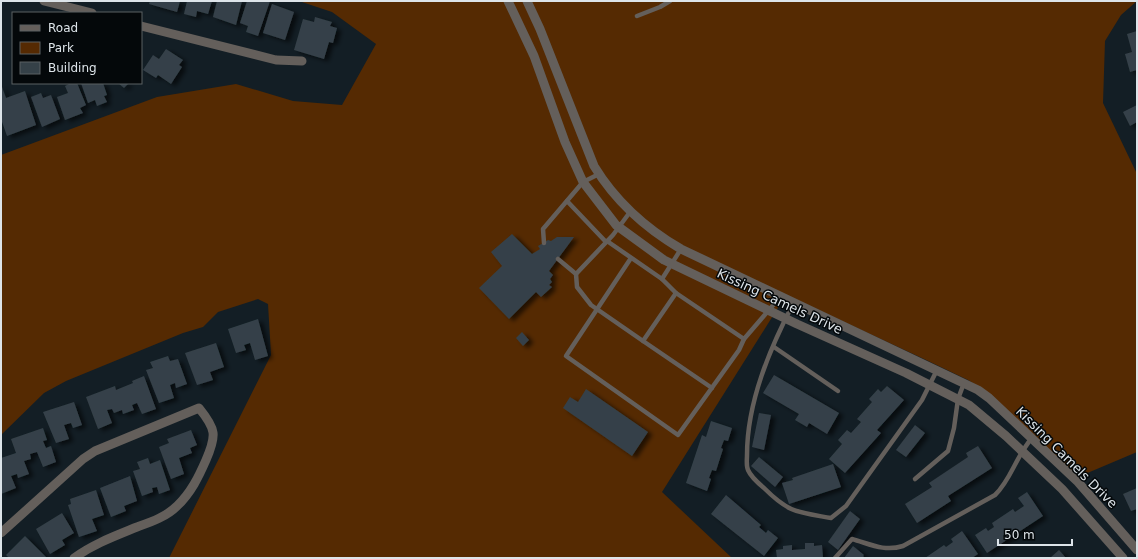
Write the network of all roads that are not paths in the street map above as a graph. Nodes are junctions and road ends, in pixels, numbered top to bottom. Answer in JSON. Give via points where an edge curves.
{"nodes":[{"id":1,"x":44,"y":1,"type":"edge"},
{"id":2,"x":508,"y":1,"type":"edge"},
{"id":3,"x":527,"y":1,"type":"edge"},
{"id":4,"x":670,"y":1,"type":"edge"},
{"id":5,"x":88,"y":12,"type":"edge"},
{"id":6,"x":637,"y":16,"type":"dead end"},
{"id":7,"x":142,"y":26,"type":"edge"},
{"id":8,"x":302,"y":61,"type":"dead end"},
{"id":9,"x":599,"y":174,"type":"junction"},
{"id":10,"x":583,"y":182,"type":"junction"},
{"id":11,"x":568,"y":201,"type":"junction"},
{"id":12,"x":630,"y":212,"type":"junction"},
{"id":13,"x":619,"y":228,"type":"junction"},
{"id":14,"x":606,"y":242,"type":"junction"},
{"id":15,"x":544,"y":243,"type":"dead end"},
{"id":16,"x":681,"y":249,"type":"junction"},
{"id":17,"x":631,"y":258,"type":"junction"},
{"id":18,"x":558,"y":259,"type":"dead end"},
{"id":19,"x":671,"y":263,"type":"junction"},
{"id":20,"x":576,"y":274,"type":"junction"},
{"id":21,"x":662,"y":279,"type":"junction"},
{"id":22,"x":676,"y":293,"type":"junction"},
{"id":23,"x":781,"y":296,"type":"junction"},
{"id":24,"x":794,"y":302,"type":"junction"},
{"id":25,"x":597,"y":309,"type":"junction"},
{"id":26,"x":769,"y":311,"type":"junction"},
{"id":27,"x":785,"y":319,"type":"junction"},
{"id":28,"x":744,"y":339,"type":"junction"},
{"id":29,"x":643,"y":341,"type":"junction"},
{"id":30,"x":774,"y":347,"type":"junction"},
{"id":31,"x":937,"y":370,"type":"junction"},
{"id":32,"x":964,"y":383,"type":"junction"},
{"id":33,"x":930,"y":384,"type":"junction"},
{"id":34,"x":712,"y":388,"type":"junction"},
{"id":35,"x":838,"y":391,"type":"dead end"},
{"id":36,"x":958,"y":399,"type":"junction"},
{"id":37,"x":1032,"y":438,"type":"junction"},
{"id":38,"x":1021,"y":450,"type":"junction"},
{"id":39,"x":915,"y":479,"type":"dead end"},
{"id":40,"x":1,"y":533,"type":"edge"},
{"id":41,"x":1137,"y":550,"type":"edge"},
{"id":42,"x":74,"y":558,"type":"edge"},
{"id":43,"x":835,"y":558,"type":"edge"},
{"id":44,"x":1123,"y":558,"type":"edge"}],
"edges":[{"from":1,"to":5,"type":"street"},
{"from":2,"to":10,"type":"street","name":"Kissing Camels Drive","via":[[534,56],[565,142]]},
{"from":3,"to":9,"type":"street","name":"Kissing Camels Drive"},
{"from":4,"to":6,"type":"lane","via":[[660,8]]},
{"from":7,"to":8,"type":"street","via":[[276,60]]},
{"from":9,"to":10,"type":"lane"},
{"from":9,"to":12,"type":"street","name":"Kissing Camels Drive","via":[[606,186]]},
{"from":10,"to":11,"type":"lane"},
{"from":10,"to":13,"type":"street","name":"Kissing Camels Drive"},
{"from":11,"to":14,"type":"lane"},
{"from":11,"to":15,"type":"lane","via":[[543,229]]},
{"from":12,"to":13,"type":"lane"},
{"from":12,"to":16,"type":"street","name":"Kissing Camels Drive"},
{"from":13,"to":14,"type":"lane"},
{"from":13,"to":19,"type":"street","name":"Kissing Camels Drive"},
{"from":14,"to":17,"type":"lane"},
{"from":14,"to":20,"type":"lane"},
{"from":16,"to":19,"type":"lane"},
{"from":16,"to":23,"type":"street","name":"Kissing Camels Drive"},
{"from":17,"to":21,"type":"lane"},
{"from":17,"to":25,"type":"lane"},
{"from":18,"to":20,"type":"lane"},
{"from":19,"to":21,"type":"lane"},
{"from":19,"to":26,"type":"street","name":"Kissing Camels Drive"},
{"from":20,"to":25,"type":"lane","via":[[577,287],[590,305]]},
{"from":21,"to":22,"type":"lane"},
{"from":22,"to":28,"type":"lane"},
{"from":22,"to":29,"type":"lane"},
{"from":23,"to":24,"type":"street","name":"Kissing Camels Drive"},
{"from":23,"to":26,"type":"lane"},
{"from":24,"to":27,"type":"lane"},
{"from":24,"to":31,"type":"street","name":"Kissing Camels Drive"},
{"from":25,"to":29,"type":"lane"},
{"from":25,"to":34,"type":"lane","via":[[566,356],[661,424],[678,435]]},
{"from":26,"to":27,"type":"street","name":"Kissing Camels Drive"},
{"from":26,"to":28,"type":"lane"},
{"from":27,"to":30,"type":"lane"},
{"from":27,"to":33,"type":"street","name":"Kissing Camels Drive"},
{"from":28,"to":34,"type":"lane"},
{"from":29,"to":34,"type":"lane"},
{"from":30,"to":33,"type":"lane","via":[[755,399],[747,442],[748,469],[753,478],[778,502],[793,511],[831,518],[846,506],[922,400]]},
{"from":30,"to":35,"type":"lane"},
{"from":31,"to":32,"type":"street","name":"Kissing Camels Drive"},
{"from":31,"to":33,"type":"lane"},
{"from":32,"to":36,"type":"lane"},
{"from":32,"to":37,"type":"street","name":"Kissing Camels Drive","via":[[989,398]]},
{"from":33,"to":36,"type":"street","name":"Kissing Camels Drive"},
{"from":36,"to":38,"type":"street","name":"Kissing Camels Drive","via":[[985,417]]},
{"from":36,"to":39,"type":"lane","via":[[948,451]]},
{"from":37,"to":38,"type":"lane"},
{"from":37,"to":41,"type":"street","name":"Kissing Camels Drive","via":[[1100,505]]},
{"from":38,"to":43,"type":"lane","via":[[1002,488],[995,496],[903,546],[883,549],[852,539]]},
{"from":38,"to":44,"type":"street","name":"Kissing Camels Drive","via":[[1062,488]]},
{"from":40,"to":42,"type":"street","via":[[94,451],[199,408],[211,422],[214,429],[213,439],[192,488],[178,506],[167,514],[110,538]]}]}
